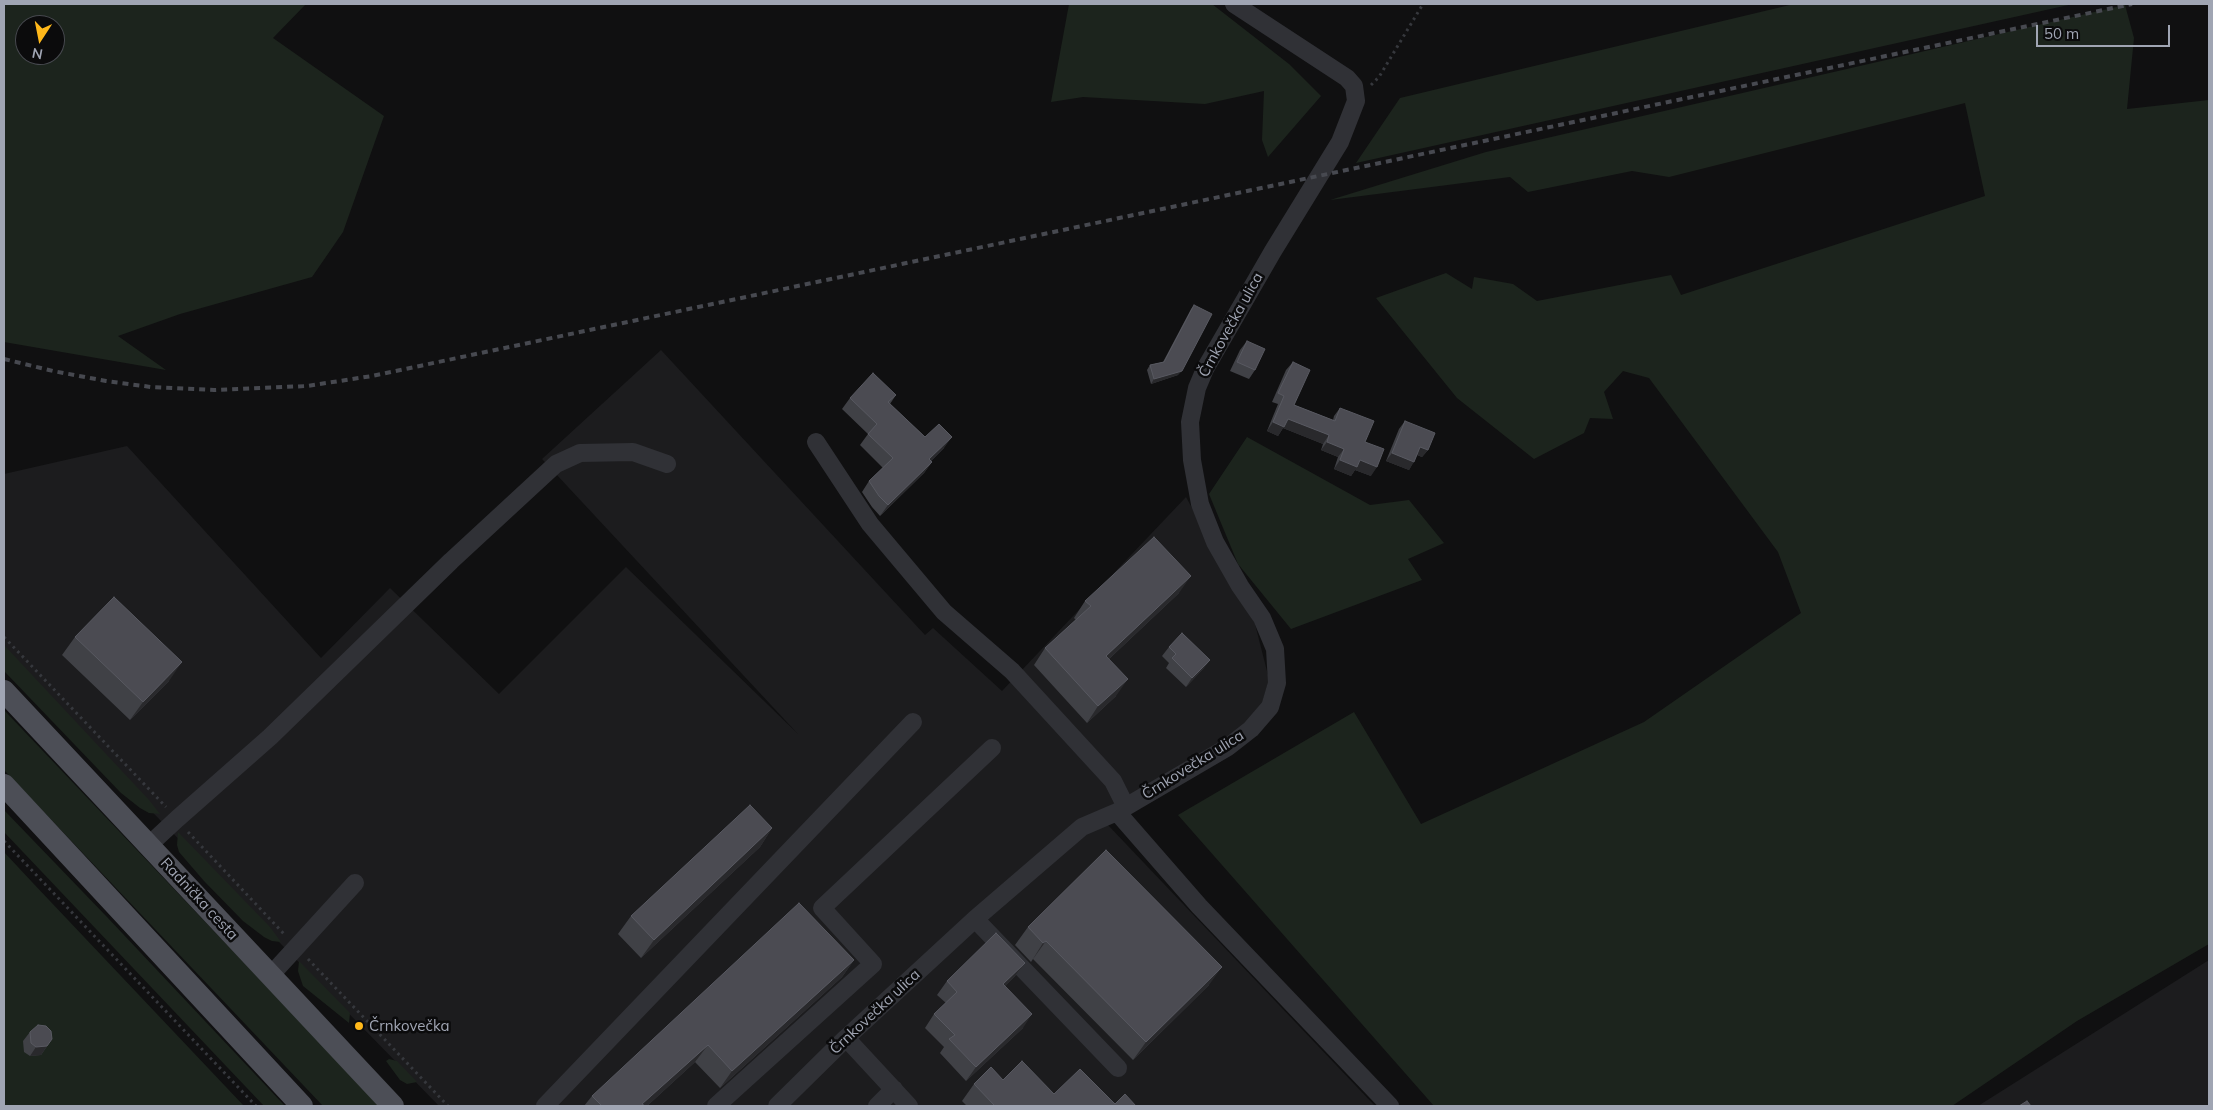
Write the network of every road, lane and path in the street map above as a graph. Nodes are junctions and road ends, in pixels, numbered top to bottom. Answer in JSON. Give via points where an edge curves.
{"nodes":[{"id":1,"x":1234,"y":4,"type":"edge"},
{"id":2,"x":1424,"y":4,"type":"edge"},
{"id":3,"x":1356,"y":101,"type":"junction"},
{"id":4,"x":816,"y":442,"type":"dead end"},
{"id":5,"x":667,"y":464,"type":"dead end"},
{"id":6,"x":4,"y":638,"type":"edge"},
{"id":7,"x":4,"y":692,"type":"edge"},
{"id":8,"x":913,"y":722,"type":"dead end"},
{"id":9,"x":992,"y":748,"type":"dead end"},
{"id":10,"x":4,"y":785,"type":"edge"},
{"id":11,"x":1122,"y":809,"type":"junction"},
{"id":12,"x":171,"y":812,"type":"dead end"},
{"id":13,"x":183,"y":826,"type":"dead end"},
{"id":14,"x":4,"y":841,"type":"edge"},
{"id":15,"x":149,"y":845,"type":"junction"},
{"id":16,"x":356,"y":883,"type":"dead end"},
{"id":17,"x":975,"y":919,"type":"junction"},
{"id":18,"x":290,"y":940,"type":"dead end"},
{"id":19,"x":302,"y":953,"type":"dead end"},
{"id":20,"x":270,"y":976,"type":"junction"},
{"id":21,"x":846,"y":1038,"type":"junction"},
{"id":22,"x":1118,"y":1068,"type":"dead end"},
{"id":23,"x":894,"y":1089,"type":"junction"},
{"id":24,"x":256,"y":1106,"type":"edge"},
{"id":25,"x":302,"y":1106,"type":"edge"},
{"id":26,"x":393,"y":1106,"type":"edge"},
{"id":27,"x":448,"y":1106,"type":"edge"},
{"id":28,"x":546,"y":1106,"type":"edge"},
{"id":29,"x":716,"y":1106,"type":"edge"},
{"id":30,"x":778,"y":1106,"type":"edge"},
{"id":31,"x":877,"y":1106,"type":"edge"},
{"id":32,"x":910,"y":1106,"type":"edge"},
{"id":33,"x":1390,"y":1106,"type":"edge"}],
"edges":[{"from":1,"to":3,"type":"street","via":[[1347,78],[1354,86]]},
{"from":2,"to":3,"type":"path","via":[[1379,77]]},
{"from":3,"to":11,"type":"street","name":"Črnkovečka ulica","via":[[1340,142],[1205,368],[1190,422],[1192,460],[1200,504],[1215,542],[1262,618],[1275,649],[1277,683],[1270,707],[1251,729],[1228,747]]},
{"from":4,"to":11,"type":"street","via":[[870,524],[944,612],[1012,671],[1113,781]]},
{"from":5,"to":15,"type":"street","via":[[633,452],[580,453],[556,464],[451,561],[270,738]]},
{"from":6,"to":12,"type":"path"},
{"from":7,"to":15,"type":"main road","name":"Radnička cesta"},
{"from":8,"to":28,"type":"street"},
{"from":9,"to":29,"type":"street","via":[[822,908],[873,964]]},
{"from":10,"to":25,"type":"main road"},
{"from":11,"to":17,"type":"street","name":"Črnkovečka ulica","via":[[1082,827]]},
{"from":11,"to":33,"type":"street","via":[[1199,906]]},
{"from":13,"to":18,"type":"path"},
{"from":14,"to":24,"type":"path"},
{"from":15,"to":20,"type":"main road","name":"Radnička cesta"},
{"from":16,"to":20,"type":"street"},
{"from":17,"to":21,"type":"street","name":"Črnkovečka ulica"},
{"from":17,"to":22,"type":"street"},
{"from":19,"to":27,"type":"path"},
{"from":20,"to":26,"type":"main road","name":"Radnička cesta"},
{"from":21,"to":23,"type":"street"},
{"from":21,"to":30,"type":"street","name":"Črnkovečka ulica"},
{"from":23,"to":31,"type":"street"},
{"from":23,"to":32,"type":"street"}]}
